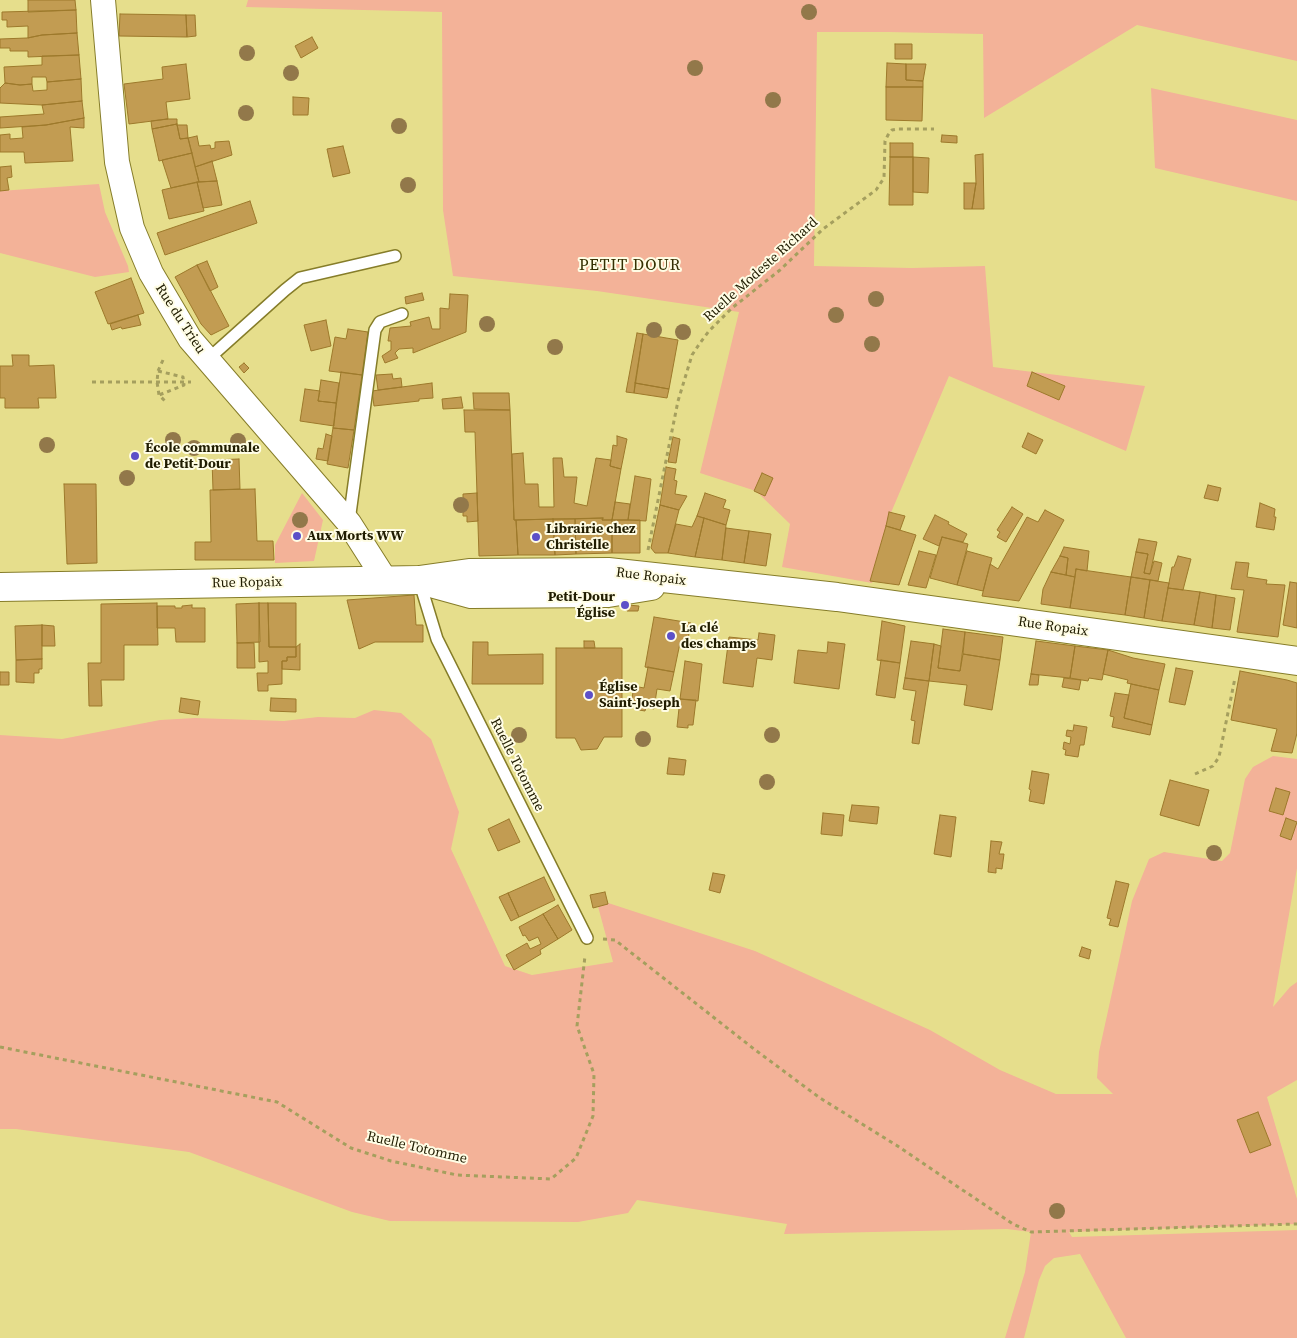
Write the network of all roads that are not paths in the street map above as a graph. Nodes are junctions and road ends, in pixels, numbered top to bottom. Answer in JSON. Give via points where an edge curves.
{"nodes":[{"id":1,"x":103,"y":0,"type":"edge"},
{"id":2,"x":395,"y":256,"type":"dead end"},
{"id":3,"x":402,"y":314,"type":"dead end"},
{"id":4,"x":207,"y":360,"type":"junction"},
{"id":5,"x":349,"y":523,"type":"junction"},
{"id":6,"x":419,"y":580,"type":"junction"},
{"id":7,"x":677,"y":580,"type":"junction"},
{"id":8,"x":386,"y":581,"type":"junction"},
{"id":9,"x":0,"y":587,"type":"edge"},
{"id":10,"x":1297,"y":661,"type":"edge"},
{"id":11,"x":587,"y":938,"type":"road end"}],
"edges":[{"from":1,"to":4,"type":"street","name":"Rue du Trieu","via":[[116,149],[132,228],[164,298]]},
{"from":2,"to":4,"type":"lane","via":[[300,278]]},
{"from":3,"to":5,"type":"lane","via":[[380,322],[375,330]]},
{"from":4,"to":5,"type":"street","name":"Rue du Trieu"},
{"from":5,"to":8,"type":"street","name":"Rue du Trieu"},
{"from":6,"to":7,"type":"street","name":"Rue Ropaix","via":[[525,572],[608,572]]},
{"from":6,"to":7,"type":"street","via":[[471,594],[608,593]]},
{"from":6,"to":8,"type":"street","name":"Rue Ropaix"},
{"from":6,"to":11,"type":"lane","name":"Ruelle Totomme","via":[[437,639]]},
{"from":7,"to":10,"type":"street","name":"Rue Ropaix","via":[[837,597]]},
{"from":8,"to":9,"type":"street","name":"Rue Ropaix"}]}
